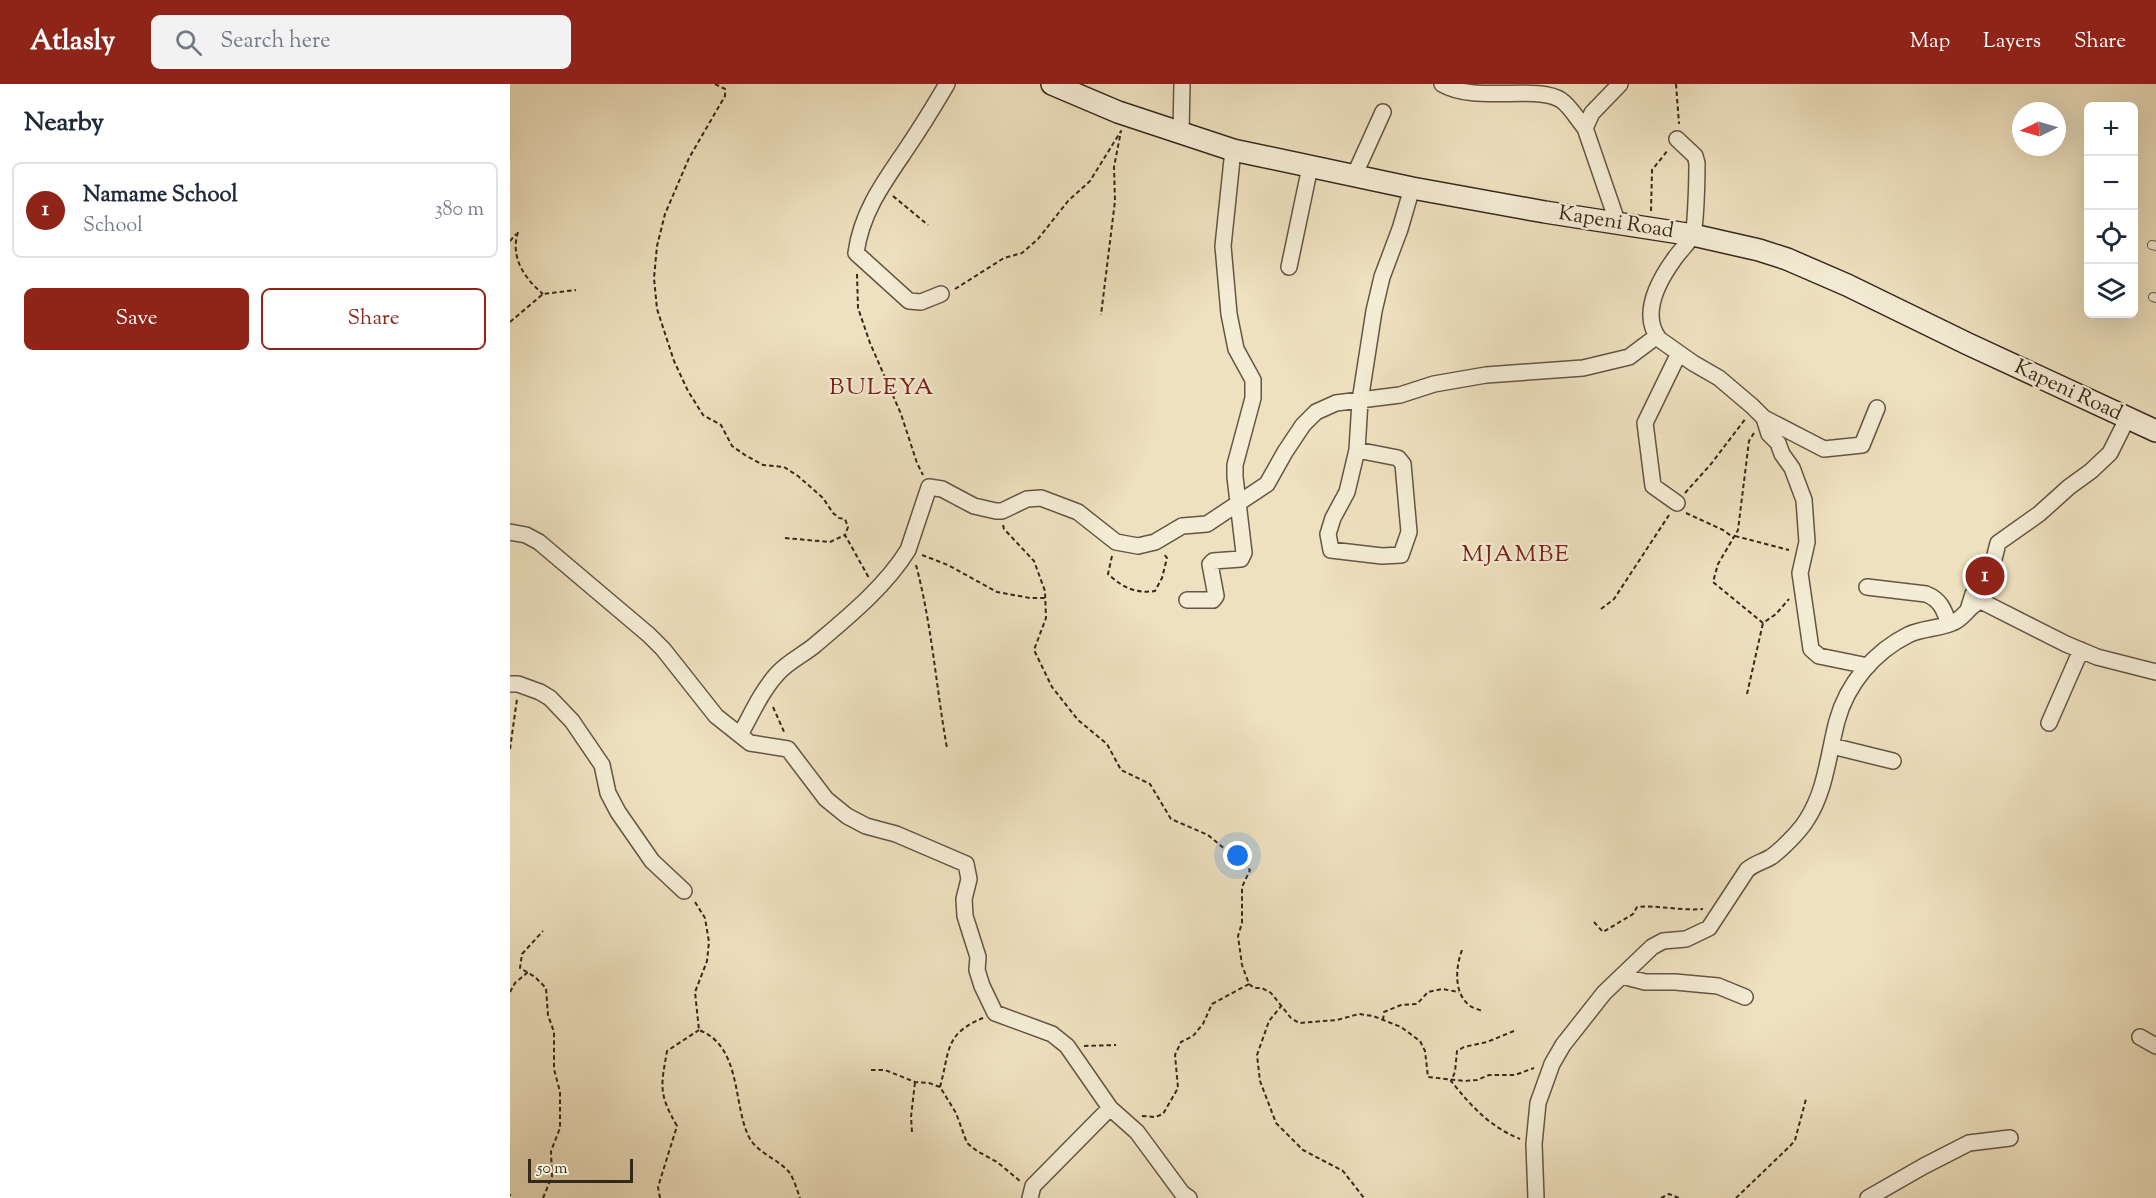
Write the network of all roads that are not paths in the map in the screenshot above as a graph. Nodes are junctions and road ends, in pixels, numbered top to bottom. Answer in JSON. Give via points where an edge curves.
{"nodes":[{"id":1,"x":947,"y":84,"type":"edge"},
{"id":2,"x":1052,"y":84,"type":"edge"},
{"id":3,"x":1182,"y":84,"type":"edge"},
{"id":4,"x":1442,"y":84,"type":"edge"},
{"id":5,"x":1620,"y":84,"type":"edge"},
{"id":6,"x":1383,"y":112,"type":"dead end"},
{"id":7,"x":1585,"y":128,"type":"junction"},
{"id":8,"x":1181,"y":132,"type":"junction"},
{"id":9,"x":1677,"y":139,"type":"road end"},
{"id":10,"x":1233,"y":150,"type":"junction"},
{"id":11,"x":1310,"y":167,"type":"junction"},
{"id":12,"x":1354,"y":176,"type":"junction"},
{"id":13,"x":1412,"y":188,"type":"junction"},
{"id":14,"x":1618,"y":225,"type":"junction"},
{"id":15,"x":1693,"y":236,"type":"junction"},
{"id":16,"x":1289,"y":267,"type":"dead end"},
{"id":17,"x":941,"y":294,"type":"road end"},
{"id":18,"x":1657,"y":336,"type":"junction"},
{"id":19,"x":1679,"y":353,"type":"junction"},
{"id":20,"x":1360,"y":401,"type":"junction"},
{"id":21,"x":1877,"y":408,"type":"dead end"},
{"id":22,"x":1764,"y":418,"type":"junction"},
{"id":23,"x":2127,"y":419,"type":"junction"},
{"id":24,"x":2156,"y":431,"type":"edge"},
{"id":25,"x":1357,"y":450,"type":"junction"},
{"id":26,"x":1239,"y":503,"type":"junction"},
{"id":27,"x":1675,"y":505,"type":"road end"},
{"id":28,"x":510,"y":532,"type":"edge"},
{"id":29,"x":1867,"y":588,"type":"dead end"},
{"id":30,"x":1187,"y":600,"type":"dead end"},
{"id":31,"x":1968,"y":610,"type":"junction"},
{"id":32,"x":1949,"y":624,"type":"junction"},
{"id":33,"x":2080,"y":650,"type":"junction"},
{"id":34,"x":1868,"y":666,"type":"junction"},
{"id":35,"x":2156,"y":672,"type":"edge"},
{"id":36,"x":514,"y":684,"type":"edge"},
{"id":37,"x":2049,"y":723,"type":"dead end"},
{"id":38,"x":740,"y":735,"type":"junction"},
{"id":39,"x":1832,"y":746,"type":"junction"},
{"id":40,"x":1893,"y":761,"type":"dead end"},
{"id":41,"x":684,"y":891,"type":"road end"},
{"id":42,"x":1622,"y":975,"type":"junction"},
{"id":43,"x":1745,"y":997,"type":"dead end"},
{"id":44,"x":2140,"y":1037,"type":"dead end"},
{"id":45,"x":2156,"y":1046,"type":"edge"},
{"id":46,"x":1110,"y":1108,"type":"junction"},
{"id":47,"x":2010,"y":1138,"type":"dead end"},
{"id":48,"x":1032,"y":1192,"type":"edge"},
{"id":49,"x":1189,"y":1198,"type":"edge"},
{"id":50,"x":1536,"y":1198,"type":"edge"},
{"id":51,"x":1868,"y":1198,"type":"edge"}],
"edges":[{"from":1,"to":17,"type":"street","via":[[880,185],[861,228],[856,254],[909,301],[921,302]]},
{"from":2,"to":8,"type":"main road","name":"Kapeni Road","via":[[1118,112]]},
{"from":3,"to":8,"type":"street"},
{"from":4,"to":7,"type":"street","via":[[1483,94],[1539,93],[1561,99]]},
{"from":5,"to":7,"type":"street","via":[[1592,113]]},
{"from":6,"to":12,"type":"street"},
{"from":7,"to":14,"type":"street"},
{"from":8,"to":10,"type":"main road","name":"Kapeni Road"},
{"from":9,"to":15,"type":"street","via":[[1695,156],[1697,164]]},
{"from":10,"to":11,"type":"main road","name":"Kapeni Road"},
{"from":10,"to":26,"type":"street","via":[[1223,246],[1236,349],[1253,380],[1253,398],[1235,465]]},
{"from":11,"to":12,"type":"main road","name":"Kapeni Road"},
{"from":11,"to":16,"type":"street"},
{"from":12,"to":13,"type":"main road","name":"Kapeni Road"},
{"from":13,"to":14,"type":"main road","name":"Kapeni Road"},
{"from":13,"to":20,"type":"street","via":[[1382,277]]},
{"from":14,"to":15,"type":"main road","name":"Kapeni Road"},
{"from":15,"to":18,"type":"street","via":[[1657,290],[1651,313]]},
{"from":15,"to":23,"type":"main road","name":"Kapeni Road","via":[[1759,250],[1817,271]]},
{"from":18,"to":19,"type":"street"},
{"from":18,"to":20,"type":"street","via":[[1629,357],[1583,368],[1467,378]]},
{"from":19,"to":22,"type":"street","via":[[1719,378]]},
{"from":19,"to":27,"type":"street","via":[[1645,423],[1653,486]]},
{"from":20,"to":25,"type":"street"},
{"from":20,"to":26,"type":"street","via":[[1316,412],[1293,438],[1270,481]]},
{"from":21,"to":22,"type":"street","via":[[1862,445],[1824,449]]},
{"from":22,"to":34,"type":"street","via":[[1769,434],[1792,468],[1804,500],[1807,542],[1801,565],[1811,649],[1819,656]]},
{"from":23,"to":24,"type":"main road","name":"Kapeni Road"},
{"from":23,"to":31,"type":"street","via":[[2110,453],[2039,514],[1998,543],[1992,567]]},
{"from":25,"to":25,"type":"street","via":[[1347,492],[1328,534],[1331,550],[1401,555],[1409,532],[1403,464],[1398,458]]},
{"from":26,"to":30,"type":"street","via":[[1244,553],[1241,559],[1210,564],[1216,596],[1213,600]]},
{"from":26,"to":38,"type":"street","via":[[1207,524],[1182,526],[1155,542],[1138,546],[1116,542],[1078,512],[1041,498],[1028,499],[1002,511],[989,510],[942,489],[928,487],[908,550],[876,590],[777,674]]},
{"from":28,"to":38,"type":"street","via":[[539,542],[649,635],[716,716]]},
{"from":29,"to":32,"type":"street","via":[[1933,597],[1941,604]]},
{"from":31,"to":32,"type":"street"},
{"from":31,"to":33,"type":"street","via":[[1984,602]]},
{"from":32,"to":34,"type":"street","via":[[1910,634],[1885,648]]},
{"from":33,"to":35,"type":"street"},
{"from":33,"to":37,"type":"street"},
{"from":34,"to":39,"type":"street","via":[[1841,709]]},
{"from":36,"to":41,"type":"street","via":[[550,698],[572,721],[602,765],[608,793],[618,812],[652,861]]},
{"from":38,"to":46,"type":"street","via":[[757,745],[788,749],[826,799],[847,816],[966,864],[969,879],[965,916],[978,957],[977,970],[995,1014],[1052,1034],[1066,1046]]},
{"from":39,"to":40,"type":"street"},
{"from":39,"to":42,"type":"street","via":[[1807,819],[1775,854],[1747,870],[1709,928],[1686,939],[1660,942]]},
{"from":42,"to":43,"type":"street","via":[[1645,982],[1718,986]]},
{"from":42,"to":50,"type":"street","via":[[1563,1045],[1540,1093],[1534,1144]]},
{"from":44,"to":45,"type":"street"},
{"from":46,"to":48,"type":"street"},
{"from":46,"to":49,"type":"street","via":[[1137,1132]]},
{"from":47,"to":51,"type":"street","via":[[1969,1143]]}]}
